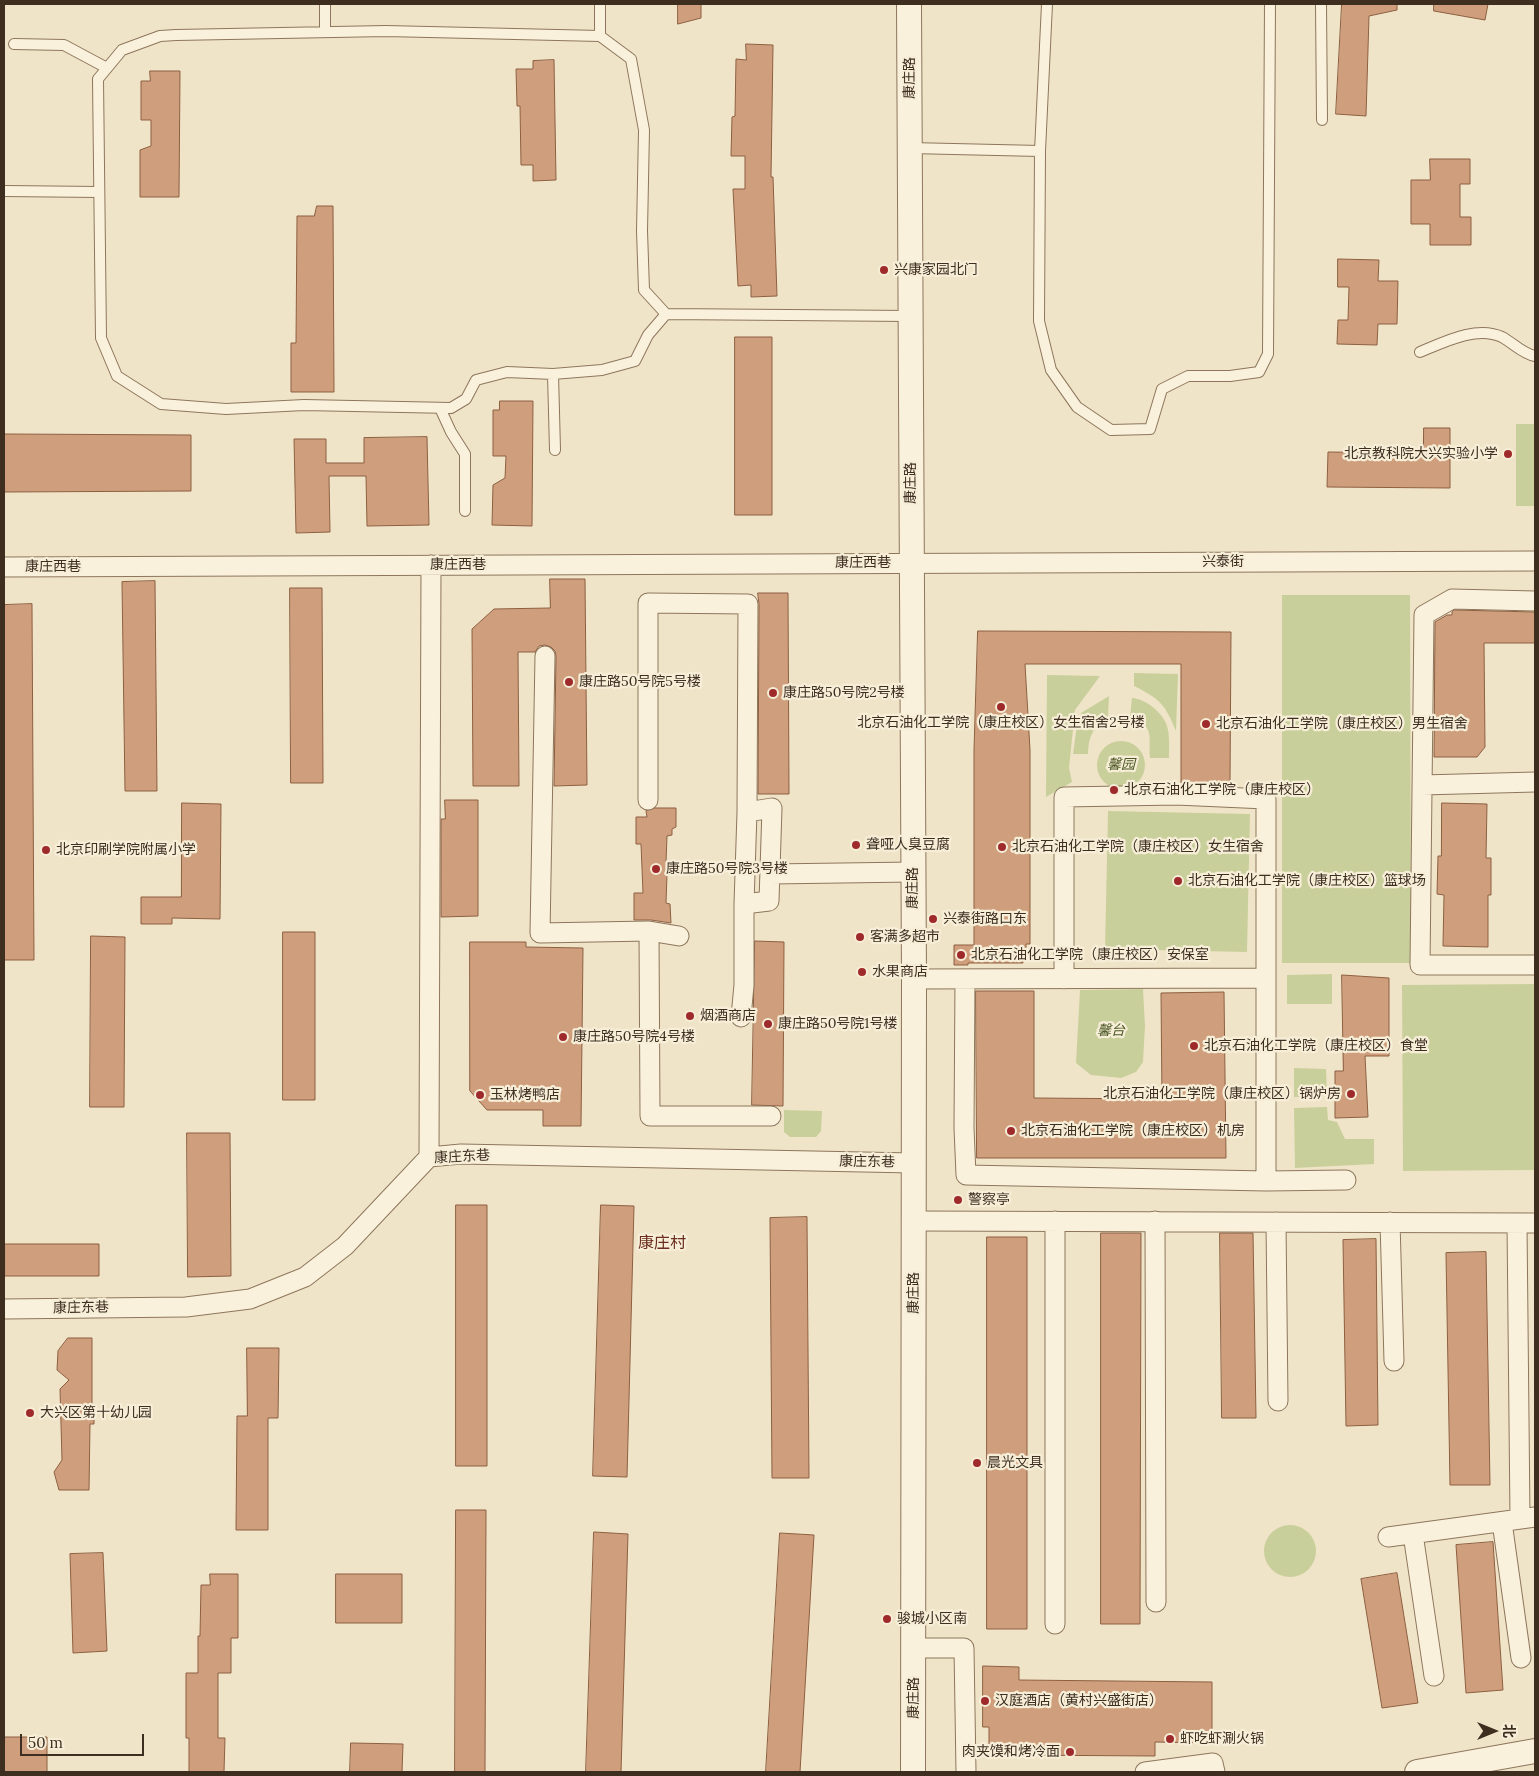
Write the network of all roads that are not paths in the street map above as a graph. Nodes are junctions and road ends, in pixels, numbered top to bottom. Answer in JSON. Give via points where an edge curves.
{"nodes":[{"id":1,"x":325,"y":4,"type":"edge"},
{"id":2,"x":600,"y":4,"type":"edge"},
{"id":3,"x":910,"y":4,"type":"edge"},
{"id":4,"x":1047,"y":4,"type":"edge"},
{"id":5,"x":1270,"y":4,"type":"edge"},
{"id":6,"x":1321,"y":4,"type":"edge"},
{"id":7,"x":325,"y":32,"type":"junction"},
{"id":8,"x":600,"y":36,"type":"junction"},
{"id":9,"x":14,"y":44,"type":"dead end"},
{"id":10,"x":107,"y":68,"type":"junction"},
{"id":11,"x":1322,"y":120,"type":"dead end"},
{"id":12,"x":910,"y":148,"type":"junction"},
{"id":13,"x":1040,"y":151,"type":"junction"},
{"id":14,"x":4,"y":191,"type":"edge"},
{"id":15,"x":99,"y":192,"type":"junction"},
{"id":16,"x":666,"y":314,"type":"junction"},
{"id":17,"x":910,"y":316,"type":"junction"},
{"id":18,"x":1420,"y":352,"type":"dead end"},
{"id":19,"x":1535,"y":356,"type":"edge"},
{"id":20,"x":553,"y":374,"type":"junction"},
{"id":21,"x":440,"y":408,"type":"junction"},
{"id":22,"x":555,"y":450,"type":"dead end"},
{"id":23,"x":465,"y":511,"type":"dead end"},
{"id":24,"x":1535,"y":561,"type":"edge"},
{"id":25,"x":912,"y":563,"type":"junction"},
{"id":26,"x":431,"y":565,"type":"junction"},
{"id":27,"x":4,"y":567,"type":"edge"},
{"id":28,"x":1535,"y":601,"type":"edge"},
{"id":29,"x":545,"y":656,"type":"dead end"},
{"id":30,"x":1535,"y":782,"type":"edge"},
{"id":31,"x":1422,"y":785,"type":"junction"},
{"id":32,"x":648,"y":800,"type":"dead end"},
{"id":33,"x":746,"y":812,"type":"junction"},
{"id":34,"x":913,"y":872,"type":"junction"},
{"id":35,"x":771,"y":874,"type":"junction"},
{"id":36,"x":744,"y":904,"type":"junction"},
{"id":37,"x":649,"y":931,"type":"junction"},
{"id":38,"x":679,"y":936,"type":"dead end"},
{"id":39,"x":1535,"y":965,"type":"edge"},
{"id":40,"x":1266,"y":978,"type":"junction"},
{"id":41,"x":914,"y":979,"type":"junction"},
{"id":42,"x":965,"y":979,"type":"junction"},
{"id":43,"x":1064,"y":979,"type":"junction"},
{"id":44,"x":741,"y":1017,"type":"dead end"},
{"id":45,"x":771,"y":1116,"type":"dead end"},
{"id":46,"x":429,"y":1157,"type":"junction"},
{"id":47,"x":914,"y":1163,"type":"junction"},
{"id":48,"x":1346,"y":1180,"type":"dead end"},
{"id":49,"x":1266,"y":1181,"type":"junction"},
{"id":50,"x":914,"y":1221,"type":"junction"},
{"id":51,"x":1055,"y":1221,"type":"junction"},
{"id":52,"x":1155,"y":1221,"type":"junction"},
{"id":53,"x":1276,"y":1222,"type":"junction"},
{"id":54,"x":1390,"y":1222,"type":"junction"},
{"id":55,"x":1526,"y":1223,"type":"edge"},
{"id":56,"x":4,"y":1309,"type":"edge"},
{"id":57,"x":1394,"y":1361,"type":"dead end"},
{"id":58,"x":1278,"y":1402,"type":"dead end"},
{"id":59,"x":1519,"y":1520,"type":"edge"},
{"id":60,"x":1413,"y":1534,"type":"junction"},
{"id":61,"x":1388,"y":1537,"type":"dead end"},
{"id":62,"x":1156,"y":1602,"type":"dead end"},
{"id":63,"x":1055,"y":1624,"type":"dead end"},
{"id":64,"x":914,"y":1648,"type":"junction"},
{"id":65,"x":1521,"y":1658,"type":"dead end"},
{"id":66,"x":1434,"y":1676,"type":"dead end"},
{"id":67,"x":1535,"y":1751,"type":"edge"},
{"id":68,"x":914,"y":1772,"type":"edge"},
{"id":69,"x":966,"y":1772,"type":"edge"},
{"id":70,"x":1145,"y":1772,"type":"edge"},
{"id":71,"x":1215,"y":1772,"type":"edge"},
{"id":72,"x":1417,"y":1772,"type":"edge"}],
"edges":[{"from":1,"to":7,"type":"lane"},
{"from":2,"to":8,"type":"lane"},
{"from":3,"to":12,"type":"street","name":"康庄路"},
{"from":4,"to":13,"type":"lane"},
{"from":5,"to":13,"type":"lane","via":[[1268,354],[1259,372],[1188,376],[1162,389],[1150,429],[1110,430],[1077,407],[1051,370],[1039,322]]},
{"from":6,"to":11,"type":"lane"},
{"from":7,"to":8,"type":"lane"},
{"from":7,"to":10,"type":"lane","via":[[160,36],[122,50]]},
{"from":8,"to":16,"type":"lane","via":[[631,59],[644,130],[644,290]]},
{"from":9,"to":10,"type":"lane","via":[[64,45]]},
{"from":10,"to":15,"type":"lane","via":[[98,78]]},
{"from":12,"to":13,"type":"lane"},
{"from":12,"to":17,"type":"street","name":"康庄路"},
{"from":14,"to":15,"type":"lane"},
{"from":15,"to":21,"type":"lane","via":[[101,338],[117,376],[161,404],[226,409],[304,405]]},
{"from":16,"to":17,"type":"lane"},
{"from":16,"to":20,"type":"lane","via":[[648,335],[635,360],[602,370]]},
{"from":17,"to":25,"type":"street","name":"康庄路"},
{"from":18,"to":19,"type":"lane","via":[[1478,333],[1500,336]]},
{"from":20,"to":21,"type":"lane","via":[[507,372],[476,380],[466,399],[451,408]]},
{"from":20,"to":22,"type":"lane"},
{"from":21,"to":23,"type":"lane","via":[[465,454]]},
{"from":24,"to":25,"type":"street","name":"兴泰街"},
{"from":25,"to":26,"type":"street","name":"康庄西巷"},
{"from":25,"to":34,"type":"street","name":"康庄路"},
{"from":26,"to":27,"type":"street","name":"康庄西巷"},
{"from":26,"to":46,"type":"street"},
{"from":28,"to":31,"type":"street","via":[[1452,599],[1424,615]]},
{"from":29,"to":37,"type":"street","via":[[540,933]]},
{"from":30,"to":31,"type":"street"},
{"from":31,"to":39,"type":"street","via":[[1420,965]]},
{"from":32,"to":33,"type":"street","via":[[648,603],[748,604]]},
{"from":33,"to":35,"type":"street","via":[[772,808]]},
{"from":33,"to":36,"type":"street"},
{"from":34,"to":35,"type":"street"},
{"from":34,"to":41,"type":"street","name":"康庄路"},
{"from":35,"to":36,"type":"street","via":[[769,901]]},
{"from":36,"to":44,"type":"street"},
{"from":37,"to":38,"type":"street"},
{"from":37,"to":45,"type":"street","via":[[650,1116]]},
{"from":40,"to":43,"type":"street"},
{"from":40,"to":43,"type":"street","via":[[1266,800],[1165,796],[1064,797]]},
{"from":40,"to":49,"type":"street"},
{"from":41,"to":42,"type":"street"},
{"from":41,"to":47,"type":"street","name":"康庄路"},
{"from":42,"to":43,"type":"street"},
{"from":42,"to":49,"type":"street","via":[[966,1175]]},
{"from":46,"to":47,"type":"street","name":"康庄东巷","via":[[461,1154]]},
{"from":46,"to":56,"type":"street","name":"康庄东巷","via":[[344,1246],[305,1277],[250,1299],[186,1307]]},
{"from":47,"to":50,"type":"street","name":"康庄路"},
{"from":48,"to":49,"type":"street"},
{"from":50,"to":51,"type":"street"},
{"from":50,"to":64,"type":"street","name":"康庄路"},
{"from":51,"to":52,"type":"street"},
{"from":51,"to":63,"type":"street"},
{"from":52,"to":53,"type":"street"},
{"from":52,"to":62,"type":"street"},
{"from":53,"to":54,"type":"street"},
{"from":53,"to":58,"type":"street"},
{"from":54,"to":55,"type":"street"},
{"from":54,"to":57,"type":"street"},
{"from":55,"to":59,"type":"street"},
{"from":59,"to":60,"type":"street"},
{"from":59,"to":65,"type":"street"},
{"from":60,"to":61,"type":"street"},
{"from":60,"to":66,"type":"street"},
{"from":64,"to":68,"type":"street","name":"康庄路"},
{"from":64,"to":69,"type":"street","via":[[964,1648]]},
{"from":67,"to":72,"type":"street"},
{"from":70,"to":71,"type":"street","via":[[1213,1763]]}]}
